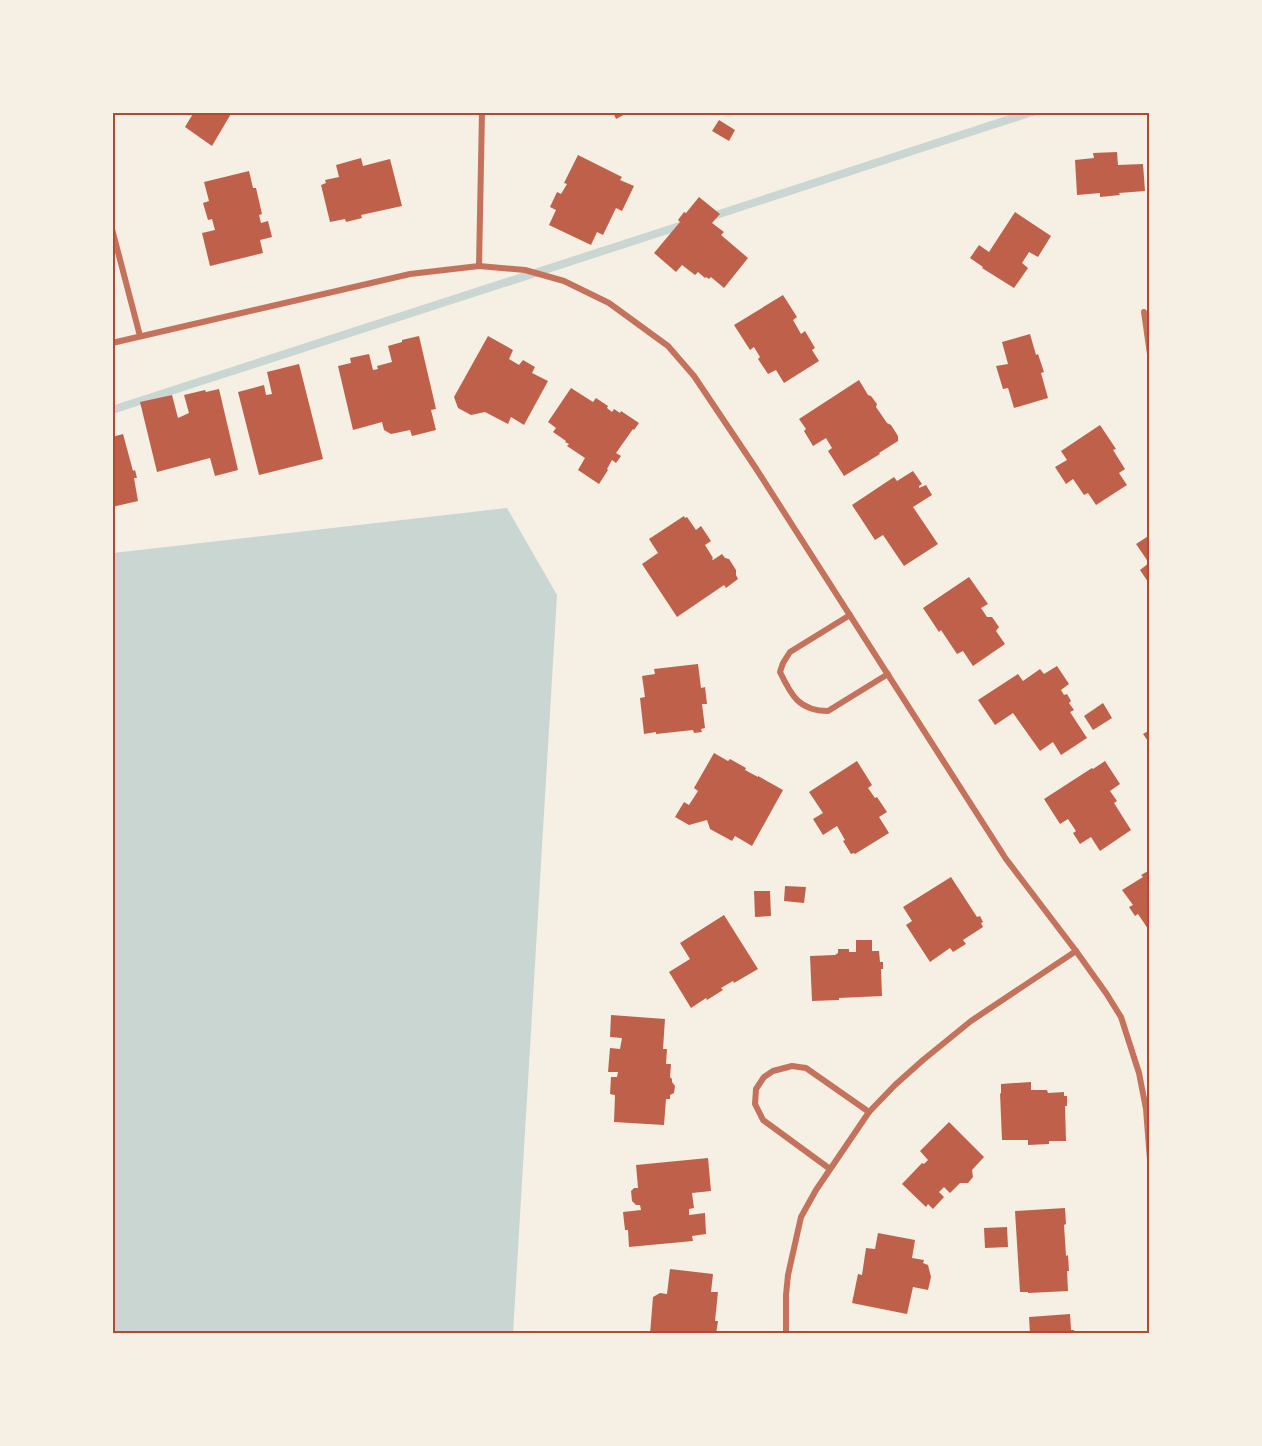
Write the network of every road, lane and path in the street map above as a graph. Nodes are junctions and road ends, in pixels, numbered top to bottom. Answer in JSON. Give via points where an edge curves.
{"nodes":[{"id":1,"x":482,"y":112,"type":"edge"},
{"id":2,"x":112,"y":229,"type":"edge"},
{"id":3,"x":479,"y":266,"type":"junction"},
{"id":4,"x":1144,"y":312,"type":"dead end"},
{"id":5,"x":140,"y":336,"type":"junction"},
{"id":6,"x":112,"y":343,"type":"edge"},
{"id":7,"x":1149,"y":354,"type":"edge"},
{"id":8,"x":850,"y":615,"type":"junction"},
{"id":9,"x":888,"y":674,"type":"junction"},
{"id":10,"x":1076,"y":951,"type":"junction"},
{"id":11,"x":870,"y":1112,"type":"junction"},
{"id":12,"x":1149,"y":1160,"type":"edge"},
{"id":13,"x":830,"y":1169,"type":"junction"},
{"id":14,"x":786,"y":1334,"type":"edge"}],
"edges":[{"from":1,"to":3,"type":"street"},
{"from":2,"to":5,"type":"street"},
{"from":3,"to":5,"type":"street","via":[[410,274]]},
{"from":3,"to":8,"type":"street","via":[[525,270],[564,281],[609,303],[668,346],[694,376]]},
{"from":4,"to":7,"type":"street"},
{"from":5,"to":6,"type":"street"},
{"from":8,"to":9,"type":"street"},
{"from":8,"to":9,"type":"street","via":[[790,652],[780,672],[791,693],[803,706],[828,711]]},
{"from":9,"to":10,"type":"street","via":[[1006,859]]},
{"from":10,"to":11,"type":"street","via":[[971,1021],[916,1066]]},
{"from":10,"to":12,"type":"street","via":[[1121,1017],[1139,1073]]},
{"from":11,"to":13,"type":"street"},
{"from":11,"to":13,"type":"street","via":[[806,1068],[792,1066],[764,1077],[756,1089],[755,1104],[763,1120]]},
{"from":13,"to":14,"type":"street","via":[[801,1217],[788,1275]]}]}
